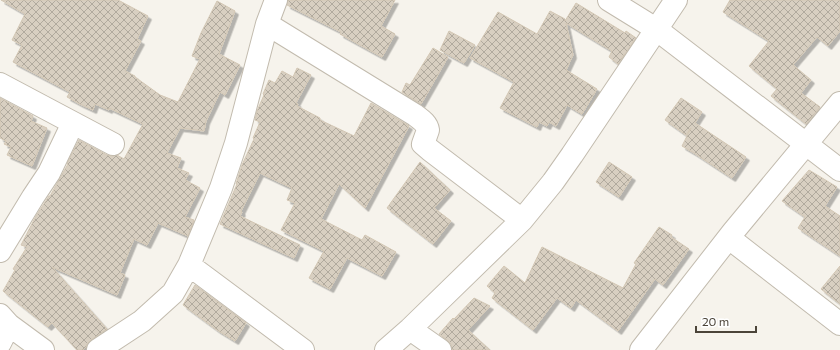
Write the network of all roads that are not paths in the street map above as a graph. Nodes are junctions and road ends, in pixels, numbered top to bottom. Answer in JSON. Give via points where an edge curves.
{"nodes":[{"id":1,"x":275,"y":0,"type":"edge"},
{"id":2,"x":609,"y":0,"type":"edge"},
{"id":3,"x":676,"y":0,"type":"edge"},
{"id":4,"x":267,"y":24,"type":"junction"},
{"id":5,"x":656,"y":29,"type":"junction"},
{"id":6,"x":0,"y":84,"type":"edge"},
{"id":7,"x":840,"y":103,"type":"edge"},
{"id":8,"x":74,"y":123,"type":"junction"},
{"id":9,"x":113,"y":144,"type":"dead end"},
{"id":10,"x":806,"y":144,"type":"junction"},
{"id":11,"x":840,"y":170,"type":"edge"},
{"id":12,"x":522,"y":220,"type":"junction"},
{"id":13,"x":729,"y":238,"type":"junction"},
{"id":14,"x":0,"y":251,"type":"edge"},
{"id":15,"x":189,"y":265,"type":"junction"},
{"id":16,"x":840,"y":324,"type":"edge"},
{"id":17,"x":3,"y":328,"type":"edge"},
{"id":18,"x":410,"y":329,"type":"junction"},
{"id":19,"x":43,"y":350,"type":"edge"},
{"id":20,"x":98,"y":350,"type":"edge"},
{"id":21,"x":303,"y":350,"type":"edge"},
{"id":22,"x":386,"y":350,"type":"edge"},
{"id":23,"x":440,"y":350,"type":"edge"},
{"id":24,"x":641,"y":350,"type":"edge"}],
"edges":[{"from":1,"to":4,"type":"street"},
{"from":2,"to":5,"type":"street"},
{"from":3,"to":5,"type":"street"},
{"from":4,"to":12,"type":"street","via":[[415,115],[428,128],[423,144]]},
{"from":4,"to":15,"type":"street","via":[[236,143]]},
{"from":5,"to":10,"type":"street"},
{"from":5,"to":12,"type":"street","via":[[572,155]]},
{"from":6,"to":8,"type":"street"},
{"from":7,"to":10,"type":"street"},
{"from":8,"to":9,"type":"street"},
{"from":8,"to":14,"type":"street","via":[[48,173]]},
{"from":10,"to":11,"type":"street"},
{"from":10,"to":13,"type":"street"},
{"from":12,"to":18,"type":"street"},
{"from":13,"to":16,"type":"street"},
{"from":13,"to":24,"type":"street"},
{"from":15,"to":20,"type":"street","via":[[173,293],[142,321]]},
{"from":15,"to":21,"type":"street"},
{"from":17,"to":19,"type":"street"},
{"from":18,"to":22,"type":"street"},
{"from":18,"to":23,"type":"street"}]}
